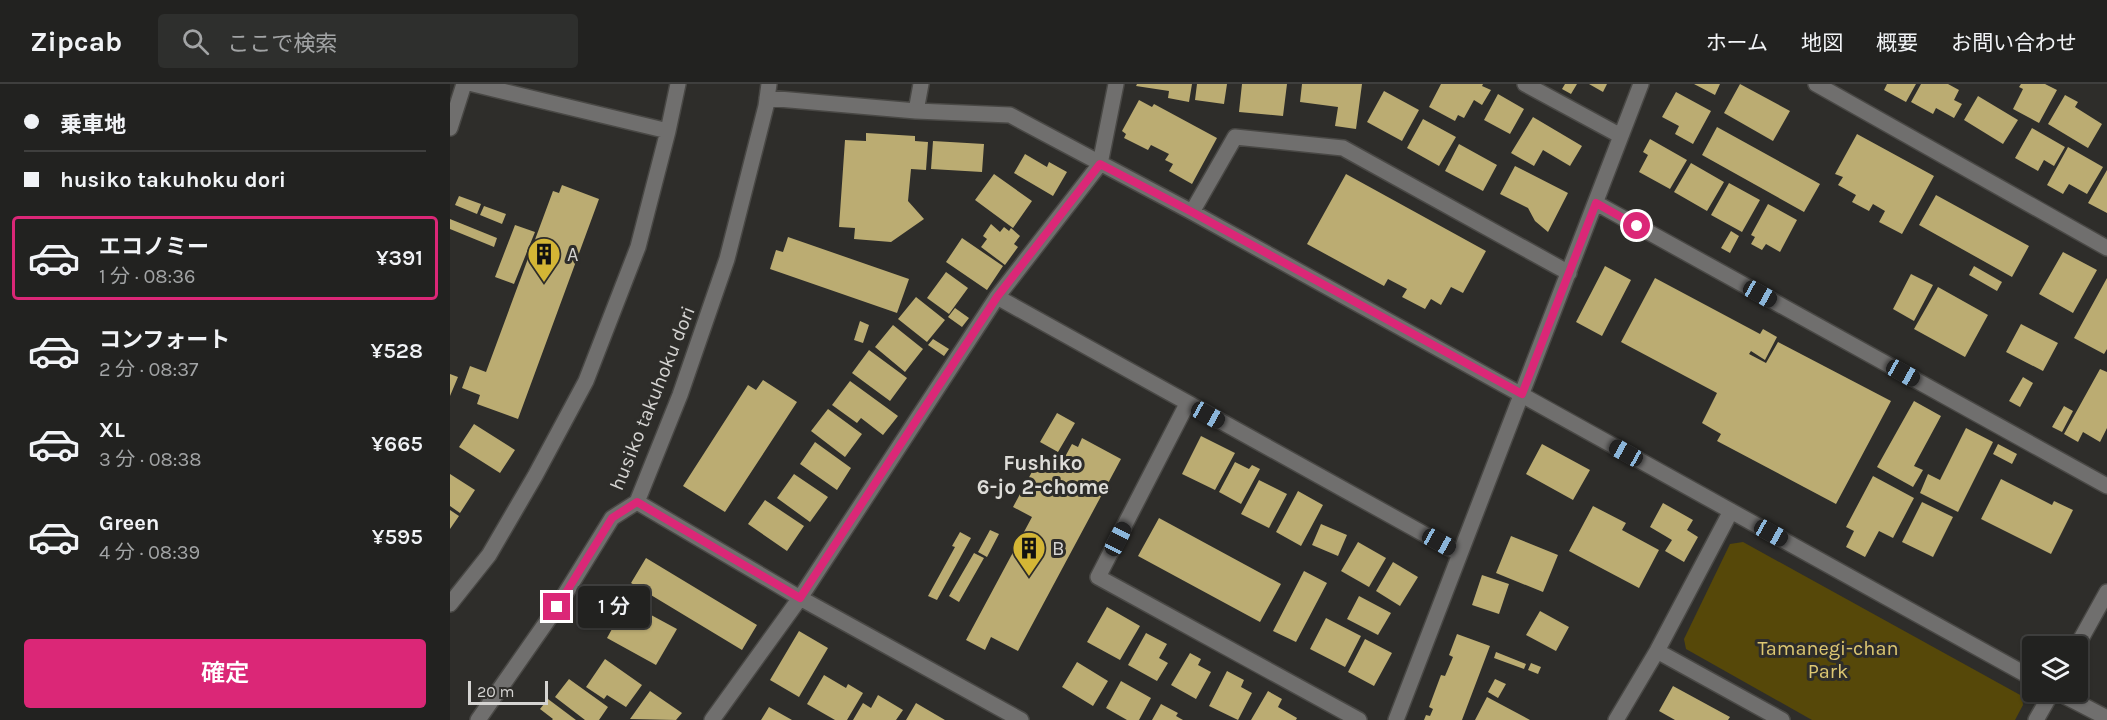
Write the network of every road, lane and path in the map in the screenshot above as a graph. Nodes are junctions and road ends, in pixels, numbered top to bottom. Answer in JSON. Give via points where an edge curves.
{"nodes":[{"id":1,"x":465,"y":84,"type":"edge"},
{"id":2,"x":473,"y":84,"type":"edge"},
{"id":3,"x":678,"y":84,"type":"edge"},
{"id":4,"x":921,"y":84,"type":"edge"},
{"id":5,"x":1116,"y":84,"type":"edge"},
{"id":6,"x":1525,"y":84,"type":"edge"},
{"id":7,"x":1641,"y":84,"type":"edge"},
{"id":8,"x":1816,"y":84,"type":"edge"},
{"id":9,"x":768,"y":91,"type":"edge"},
{"id":10,"x":916,"y":111,"type":"junction"},
{"id":11,"x":450,"y":128,"type":"edge"},
{"id":12,"x":669,"y":131,"type":"junction"},
{"id":13,"x":1621,"y":136,"type":"junction"},
{"id":14,"x":1100,"y":164,"type":"junction"},
{"id":15,"x":1596,"y":203,"type":"junction"},
{"id":16,"x":1192,"y":212,"type":"junction"},
{"id":17,"x":2107,"y":248,"type":"edge"},
{"id":18,"x":1569,"y":273,"type":"junction"},
{"id":19,"x":997,"y":297,"type":"junction"},
{"id":20,"x":1522,"y":394,"type":"junction"},
{"id":21,"x":1187,"y":404,"type":"junction"},
{"id":22,"x":2107,"y":486,"type":"edge"},
{"id":23,"x":637,"y":502,"type":"junction"},
{"id":24,"x":1731,"y":511,"type":"junction"},
{"id":25,"x":1460,"y":554,"type":"junction"},
{"id":26,"x":2107,"y":592,"type":"edge"},
{"id":27,"x":800,"y":598,"type":"junction"},
{"id":28,"x":450,"y":604,"type":"edge"},
{"id":29,"x":2083,"y":636,"type":"edge"},
{"id":30,"x":1657,"y":651,"type":"junction"},
{"id":31,"x":2022,"y":672,"type":"edge"},
{"id":32,"x":2048,"y":702,"type":"edge"},
{"id":33,"x":2074,"y":702,"type":"edge"},
{"id":34,"x":2107,"y":718,"type":"edge"},
{"id":35,"x":478,"y":720,"type":"edge"},
{"id":36,"x":712,"y":720,"type":"edge"},
{"id":37,"x":1021,"y":720,"type":"edge"},
{"id":38,"x":1359,"y":720,"type":"edge"},
{"id":39,"x":1396,"y":720,"type":"edge"},
{"id":40,"x":1616,"y":720,"type":"edge"},
{"id":41,"x":1782,"y":720,"type":"edge"},
{"id":42,"x":2036,"y":720,"type":"edge"}],
"edges":[{"from":1,"to":11,"type":"street"},
{"from":2,"to":12,"type":"street"},
{"from":3,"to":12,"type":"street"},
{"from":4,"to":10,"type":"street"},
{"from":5,"to":14,"type":"street"},
{"from":6,"to":13,"type":"street"},
{"from":7,"to":13,"type":"street"},
{"from":8,"to":17,"type":"street"},
{"from":9,"to":10,"type":"street"},
{"from":9,"to":23,"type":"street","name":"husiko takuhoku dori","via":[[727,259],[680,395]]},
{"from":10,"to":14,"type":"street","via":[[1010,115]]},
{"from":12,"to":28,"type":"street","via":[[638,247],[586,381],[489,555]]},
{"from":13,"to":15,"type":"street"},
{"from":14,"to":16,"type":"street"},
{"from":14,"to":19,"type":"street"},
{"from":15,"to":18,"type":"street"},
{"from":15,"to":22,"type":"street"},
{"from":16,"to":18,"type":"street","via":[[1235,137],[1343,148]]},
{"from":16,"to":20,"type":"street"},
{"from":18,"to":20,"type":"street"},
{"from":19,"to":21,"type":"street"},
{"from":19,"to":27,"type":"street"},
{"from":20,"to":24,"type":"street"},
{"from":20,"to":25,"type":"street"},
{"from":21,"to":25,"type":"street"},
{"from":21,"to":38,"type":"street","via":[[1098,577]]},
{"from":23,"to":27,"type":"street"},
{"from":23,"to":35,"type":"street","name":"husiko takuhoku dori","via":[[612,518],[557,607]]},
{"from":24,"to":30,"type":"street"},
{"from":24,"to":31,"type":"street"},
{"from":25,"to":39,"type":"street"},
{"from":26,"to":29,"type":"street"},
{"from":27,"to":36,"type":"street"},
{"from":27,"to":37,"type":"street"},
{"from":30,"to":40,"type":"street"},
{"from":30,"to":41,"type":"street"},
{"from":32,"to":42,"type":"street"},
{"from":33,"to":34,"type":"street"}]}
